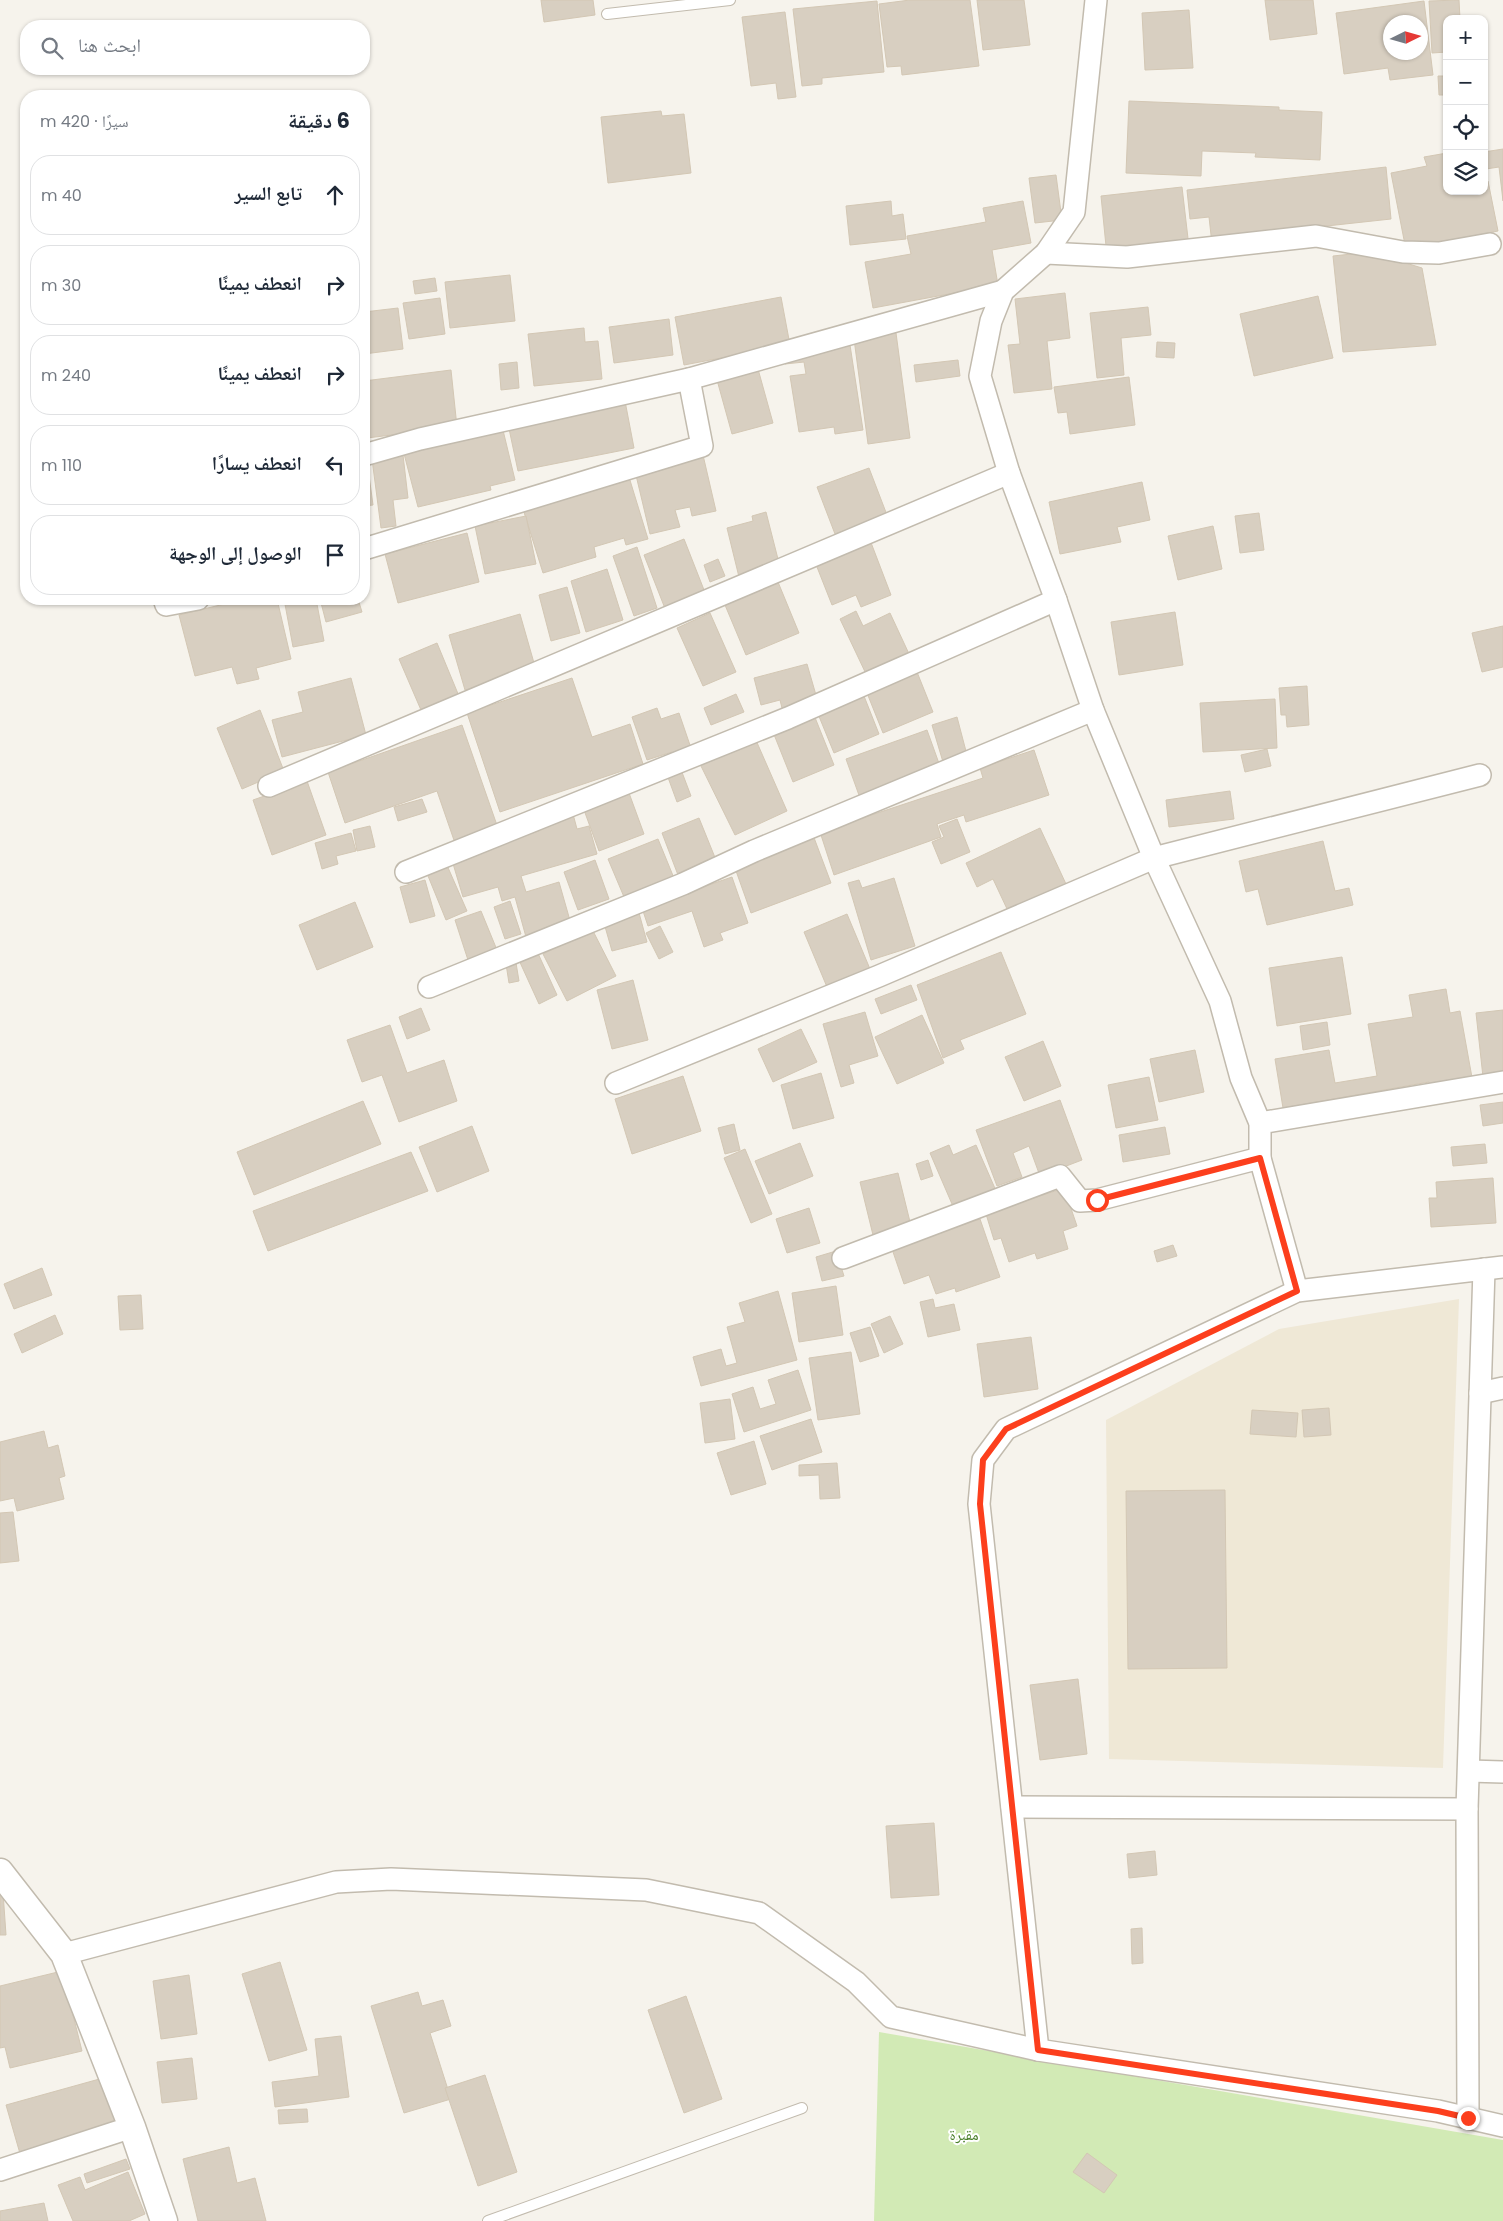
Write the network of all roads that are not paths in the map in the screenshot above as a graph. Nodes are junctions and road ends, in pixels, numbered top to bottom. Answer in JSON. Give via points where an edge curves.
{"nodes":[{"id":1,"x":730,"y":0,"type":"edge"},
{"id":2,"x":1096,"y":0,"type":"edge"},
{"id":3,"x":607,"y":14,"type":"dead end"},
{"id":4,"x":1490,"y":244,"type":"dead end"},
{"id":5,"x":1046,"y":253,"type":"junction"},
{"id":6,"x":1003,"y":291,"type":"junction"},
{"id":7,"x":689,"y":379,"type":"junction"},
{"id":8,"x":370,"y":453,"type":"edge"},
{"id":9,"x":1009,"y":474,"type":"junction"},
{"id":10,"x":370,"y":546,"type":"edge"},
{"id":11,"x":1056,"y":600,"type":"junction"},
{"id":12,"x":1092,"y":710,"type":"junction"},
{"id":13,"x":1480,"y":774,"type":"dead end"},
{"id":14,"x":269,"y":786,"type":"dead end"},
{"id":15,"x":1154,"y":858,"type":"junction"},
{"id":16,"x":406,"y":872,"type":"dead end"},
{"id":17,"x":429,"y":987,"type":"dead end"},
{"id":18,"x":1503,"y":1082,"type":"edge"},
{"id":19,"x":616,"y":1083,"type":"dead end"},
{"id":20,"x":1260,"y":1123,"type":"junction"},
{"id":21,"x":1260,"y":1158,"type":"junction"},
{"id":22,"x":843,"y":1258,"type":"dead end"},
{"id":23,"x":1494,"y":1268,"type":"edge"},
{"id":24,"x":1297,"y":1291,"type":"junction"},
{"id":25,"x":1503,"y":1388,"type":"edge"},
{"id":26,"x":1480,"y":1393,"type":"junction"},
{"id":27,"x":1468,"y":1771,"type":"junction"},
{"id":28,"x":1503,"y":1772,"type":"edge"},
{"id":29,"x":1012,"y":1807,"type":"junction"},
{"id":30,"x":1467,"y":1809,"type":"junction"},
{"id":31,"x":0,"y":1872,"type":"edge"},
{"id":32,"x":64,"y":1954,"type":"junction"},
{"id":33,"x":1038,"y":2050,"type":"junction"},
{"id":34,"x":802,"y":2108,"type":"dead end"},
{"id":35,"x":1468,"y":2118,"type":"junction"},
{"id":36,"x":1503,"y":2126,"type":"edge"},
{"id":37,"x":132,"y":2127,"type":"junction"},
{"id":38,"x":0,"y":2170,"type":"edge"},
{"id":39,"x":164,"y":2221,"type":"edge"},
{"id":40,"x":488,"y":2221,"type":"edge"}],
"edges":[{"from":1,"to":3,"type":"lane"},
{"from":2,"to":5,"type":"street","via":[[1074,212]]},
{"from":4,"to":5,"type":"street","via":[[1439,253],[1403,252],[1316,236],[1127,257]]},
{"from":5,"to":6,"type":"street"},
{"from":6,"to":7,"type":"street"},
{"from":6,"to":9,"type":"street","via":[[991,321],[980,376]]},
{"from":7,"to":8,"type":"street"},
{"from":7,"to":10,"type":"street","via":[[702,446]]},
{"from":9,"to":11,"type":"street"},
{"from":9,"to":14,"type":"street"},
{"from":11,"to":12,"type":"street"},
{"from":11,"to":16,"type":"street","via":[[788,718]]},
{"from":12,"to":15,"type":"street"},
{"from":12,"to":17,"type":"street","via":[[754,851],[683,884]]},
{"from":13,"to":15,"type":"street"},
{"from":15,"to":19,"type":"street","via":[[879,976]]},
{"from":15,"to":20,"type":"street","via":[[1220,1001],[1241,1078]]},
{"from":18,"to":20,"type":"street"},
{"from":20,"to":21,"type":"street"},
{"from":21,"to":22,"type":"street","via":[[1097,1200],[1080,1201],[1060,1176]]},
{"from":21,"to":24,"type":"street"},
{"from":23,"to":24,"type":"street"},
{"from":23,"to":26,"type":"street"},
{"from":24,"to":29,"type":"street","via":[[1006,1429],[983,1460],[980,1504]]},
{"from":25,"to":26,"type":"street"},
{"from":26,"to":27,"type":"street"},
{"from":27,"to":28,"type":"street"},
{"from":27,"to":30,"type":"street"},
{"from":29,"to":30,"type":"street"},
{"from":29,"to":33,"type":"street"},
{"from":30,"to":35,"type":"street"},
{"from":31,"to":32,"type":"street"},
{"from":32,"to":33,"type":"street","via":[[336,1882],[391,1879],[646,1890],[759,1913],[856,1982],[891,2017]]},
{"from":32,"to":37,"type":"street"},
{"from":33,"to":35,"type":"street"},
{"from":34,"to":40,"type":"lane"},
{"from":35,"to":36,"type":"street"},
{"from":37,"to":38,"type":"street"},
{"from":37,"to":39,"type":"street"}]}
